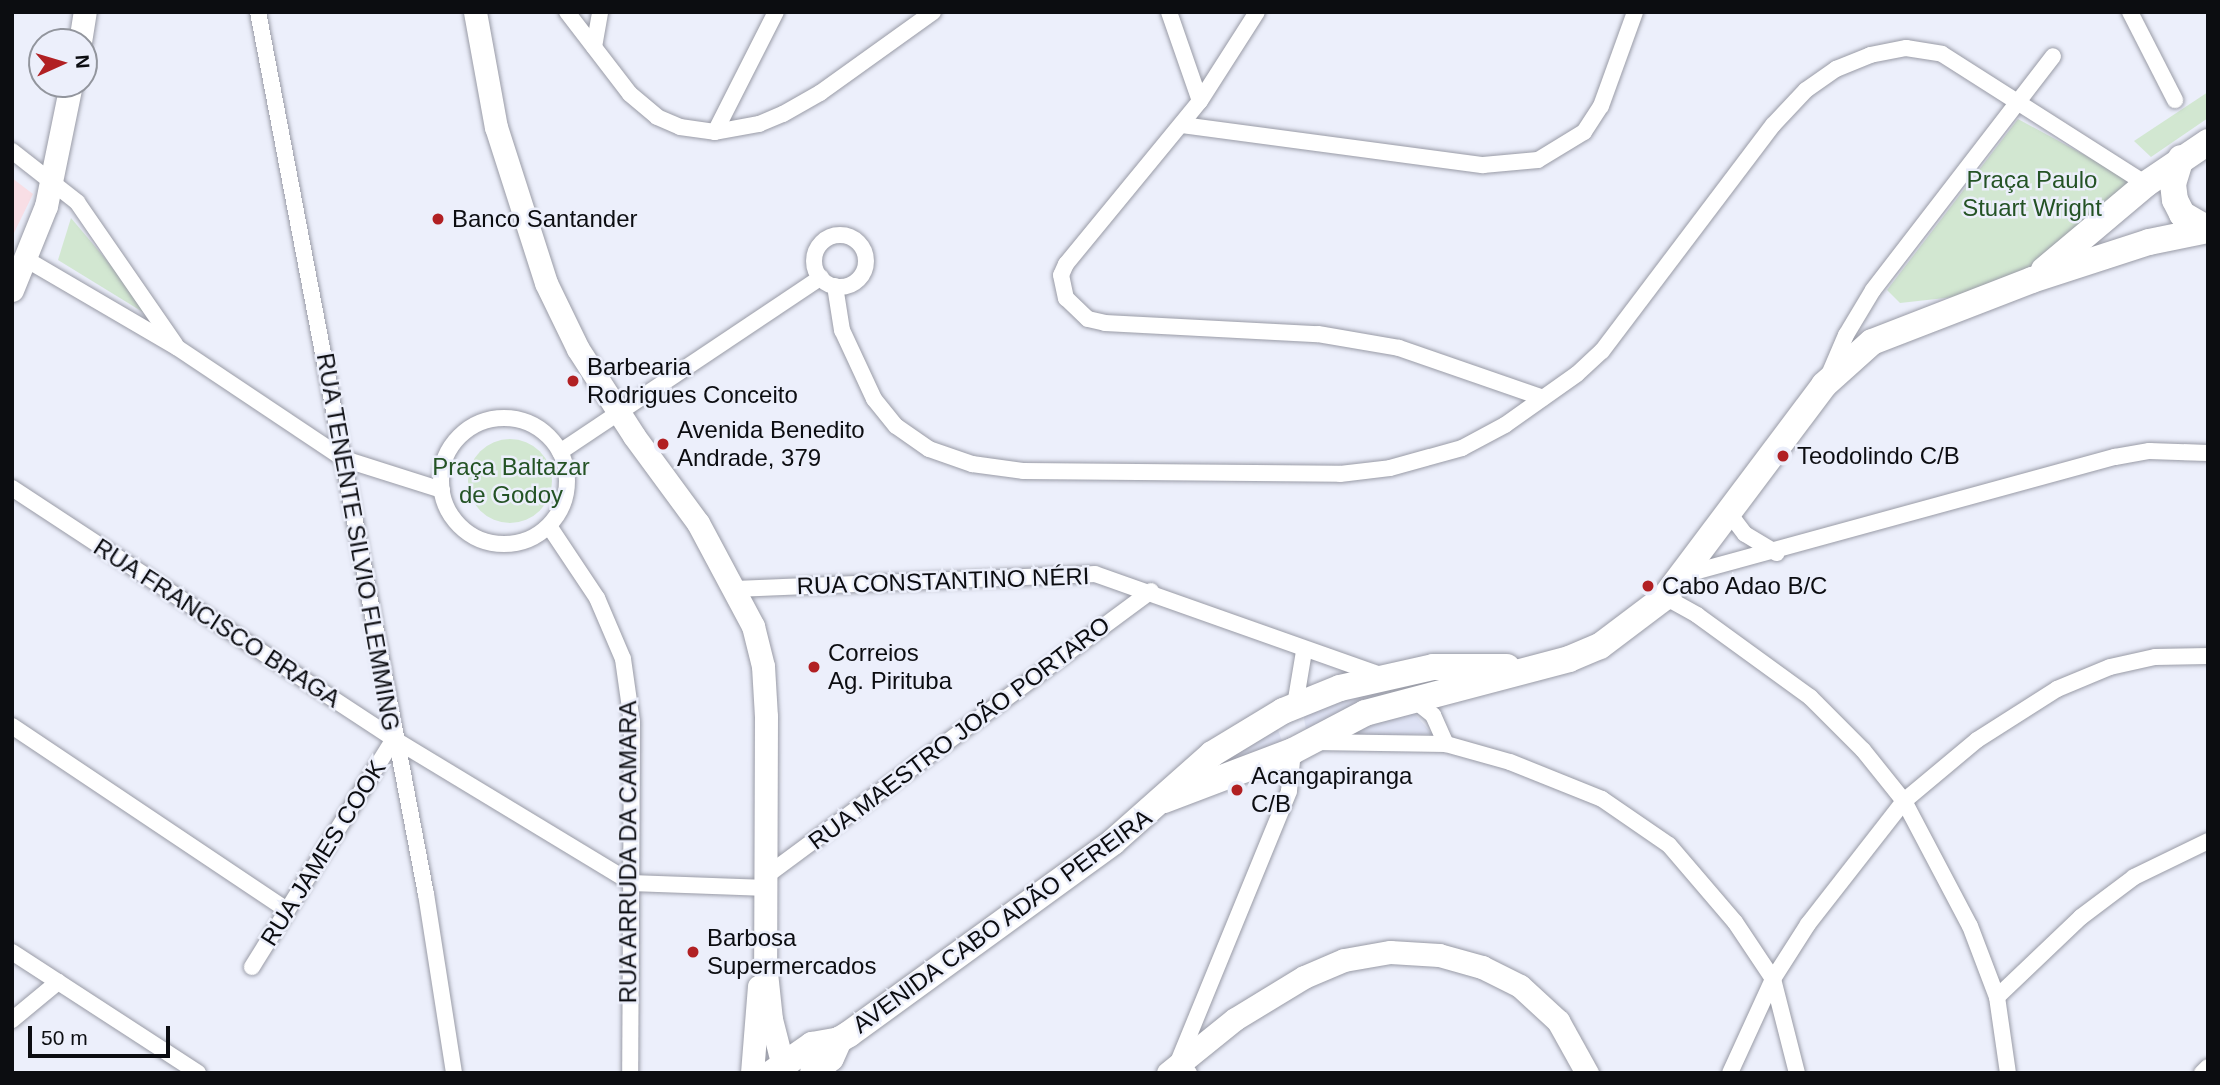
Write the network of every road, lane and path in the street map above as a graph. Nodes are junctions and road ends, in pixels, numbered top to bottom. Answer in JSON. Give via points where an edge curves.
{"nodes":[{"id":1,"x":258,"y":12,"type":"edge"},
{"id":2,"x":475,"y":12,"type":"edge"},
{"id":3,"x":567,"y":12,"type":"edge"},
{"id":4,"x":600,"y":12,"type":"edge"},
{"id":5,"x":776,"y":12,"type":"edge"},
{"id":6,"x":933,"y":12,"type":"edge"},
{"id":7,"x":1169,"y":12,"type":"edge"},
{"id":8,"x":1257,"y":12,"type":"edge"},
{"id":9,"x":1635,"y":12,"type":"edge"},
{"id":10,"x":2130,"y":12,"type":"edge"},
{"id":11,"x":594,"y":47,"type":"junction"},
{"id":12,"x":2053,"y":55,"type":"dead end"},
{"id":13,"x":68,"y":98,"type":"edge"},
{"id":14,"x":2175,"y":100,"type":"dead end"},
{"id":15,"x":1200,"y":102,"type":"junction"},
{"id":16,"x":2017,"y":105,"type":"junction"},
{"id":17,"x":1182,"y":125,"type":"junction"},
{"id":18,"x":715,"y":132,"type":"junction"},
{"id":19,"x":2208,"y":142,"type":"edge"},
{"id":20,"x":12,"y":151,"type":"edge"},
{"id":21,"x":2181,"y":158,"type":"junction"},
{"id":22,"x":51,"y":181,"type":"junction"},
{"id":23,"x":2146,"y":184,"type":"junction"},
{"id":24,"x":2208,"y":230,"type":"edge"},
{"id":25,"x":24,"y":258,"type":"junction"},
{"id":26,"x":821,"y":277,"type":"junction"},
{"id":27,"x":2032,"y":280,"type":"junction"},
{"id":28,"x":835,"y":286,"type":"junction"},
{"id":29,"x":12,"y":289,"type":"edge"},
{"id":30,"x":178,"y":348,"type":"junction"},
{"id":31,"x":1824,"y":386,"type":"junction"},
{"id":32,"x":1544,"y":397,"type":"junction"},
{"id":33,"x":618,"y":410,"type":"junction"},
{"id":34,"x":560,"y":452,"type":"junction"},
{"id":35,"x":2208,"y":453,"type":"edge"},
{"id":36,"x":344,"y":459,"type":"junction"},
{"id":37,"x":12,"y":488,"type":"edge"},
{"id":38,"x":442,"y":490,"type":"junction"},
{"id":39,"x":1729,"y":513,"type":"junction"},
{"id":40,"x":549,"y":526,"type":"junction"},
{"id":41,"x":1777,"y":553,"type":"junction"},
{"id":42,"x":1682,"y":575,"type":"junction"},
{"id":43,"x":737,"y":589,"type":"junction"},
{"id":44,"x":1151,"y":590,"type":"junction"},
{"id":45,"x":1665,"y":597,"type":"junction"},
{"id":46,"x":1304,"y":651,"type":"junction"},
{"id":47,"x":2208,"y":656,"type":"edge"},
{"id":48,"x":1526,"y":668,"type":"junction"},
{"id":49,"x":1387,"y":677,"type":"junction"},
{"id":50,"x":1413,"y":699,"type":"junction"},
{"id":51,"x":1295,"y":705,"type":"junction"},
{"id":52,"x":12,"y":726,"type":"edge"},
{"id":53,"x":394,"y":739,"type":"junction"},
{"id":54,"x":1446,"y":744,"type":"junction"},
{"id":55,"x":1302,"y":746,"type":"junction"},
{"id":56,"x":1164,"y":800,"type":"junction"},
{"id":57,"x":1904,"y":801,"type":"junction"},
{"id":58,"x":2208,"y":841,"type":"edge"},
{"id":59,"x":766,"y":882,"type":"junction"},
{"id":60,"x":632,"y":883,"type":"junction"},
{"id":61,"x":287,"y":910,"type":"junction"},
{"id":62,"x":12,"y":952,"type":"edge"},
{"id":63,"x":765,"y":963,"type":"junction"},
{"id":64,"x":252,"y":967,"type":"dead end"},
{"id":65,"x":1773,"y":979,"type":"junction"},
{"id":66,"x":58,"y":982,"type":"junction"},
{"id":67,"x":1997,"y":997,"type":"junction"},
{"id":68,"x":12,"y":1020,"type":"edge"},
{"id":69,"x":839,"y":1040,"type":"junction"},
{"id":70,"x":2208,"y":1067,"type":"edge"},
{"id":71,"x":779,"y":1069,"type":"edge"},
{"id":72,"x":1178,"y":1071,"type":"edge"},
{"id":73,"x":198,"y":1073,"type":"edge"},
{"id":74,"x":454,"y":1073,"type":"edge"},
{"id":75,"x":630,"y":1073,"type":"edge"},
{"id":76,"x":752,"y":1073,"type":"edge"},
{"id":77,"x":813,"y":1073,"type":"edge"},
{"id":78,"x":1587,"y":1073,"type":"edge"},
{"id":79,"x":1730,"y":1073,"type":"edge"},
{"id":80,"x":1797,"y":1073,"type":"edge"},
{"id":81,"x":2008,"y":1073,"type":"edge"},
{"id":82,"x":2202,"y":1073,"type":"edge"}],
"edges":[{"from":1,"to":36,"type":"street","name":"RUA TENENTE SILVIO FLEMMING"},
{"from":2,"to":33,"type":"main road","via":[[496,127],[546,283],[578,349]]},
{"from":3,"to":11,"type":"street"},
{"from":4,"to":11,"type":"street"},
{"from":5,"to":18,"type":"street"},
{"from":6,"to":18,"type":"street","via":[[820,93],[782,114],[759,124]]},
{"from":7,"to":15,"type":"street"},
{"from":8,"to":15,"type":"street"},
{"from":9,"to":17,"type":"street","via":[[1601,106],[1584,132],[1538,160],[1483,165]]},
{"from":10,"to":14,"type":"street"},
{"from":11,"to":18,"type":"street","via":[[630,94],[657,117],[680,127]]},
{"from":12,"to":16,"type":"street"},
{"from":13,"to":22,"type":"main road"},
{"from":15,"to":17,"type":"street"},
{"from":16,"to":23,"type":"street"},
{"from":16,"to":31,"type":"street","via":[[1873,290],[1846,335]]},
{"from":16,"to":32,"type":"street","via":[[1942,54],[1924,49],[1870,55],[1836,69],[1806,90],[1773,125],[1602,351]]},
{"from":17,"to":32,"type":"street","via":[[1066,264],[1062,288],[1076,311],[1105,323],[1318,334],[1399,348]]},
{"from":19,"to":21,"type":"main road","name":"AVENIDA CABO ADÃO PEREIRA"},
{"from":20,"to":22,"type":"street"},
{"from":21,"to":23,"type":"main road","name":"AVENIDA CABO ADÃO PEREIRA"},
{"from":21,"to":24,"type":"main road","via":[[2173,184],[2175,200],[2182,214]]},
{"from":22,"to":25,"type":"main road"},
{"from":22,"to":30,"type":"street","via":[[77,202]]},
{"from":23,"to":27,"type":"main road","name":"AVENIDA CABO ADÃO PEREIRA"},
{"from":24,"to":27,"type":"main road","name":"AVENIDA CABO ADÃO PEREIRA","via":[[2149,242]]},
{"from":25,"to":29,"type":"main road"},
{"from":25,"to":30,"type":"street"},
{"from":26,"to":28,"type":"street"},
{"from":26,"to":28,"type":"street","via":[[815,260],[821,243],[837,235],[854,239],[865,253],[864,270],[853,284]]},
{"from":26,"to":33,"type":"street"},
{"from":27,"to":31,"type":"main road","name":"AVENIDA CABO ADÃO PEREIRA","via":[[1895,329],[1853,355]]},
{"from":28,"to":32,"type":"street","via":[[842,330],[874,399],[896,426],[929,449],[972,464],[1023,471],[1340,474],[1390,468],[1462,448]]},
{"from":30,"to":36,"type":"street"},
{"from":31,"to":39,"type":"main road","name":"AVENIDA CABO ADÃO PEREIRA"},
{"from":33,"to":34,"type":"street"},
{"from":33,"to":43,"type":"main road","via":[[698,523]]},
{"from":34,"to":38,"type":"street","via":[[547,434],[528,422],[506,417],[485,421],[465,431],[450,447],[442,468]]},
{"from":34,"to":40,"type":"street","via":[[567,491]]},
{"from":35,"to":41,"type":"street","via":[[2149,451],[2115,457]]},
{"from":36,"to":38,"type":"street"},
{"from":36,"to":53,"type":"street","name":"RUA TENENTE SILVIO FLEMMING"},
{"from":37,"to":53,"type":"street","name":"RUA FRANCISCO BRAGA"},
{"from":38,"to":40,"type":"street","via":[[455,521],[483,541],[516,544]]},
{"from":39,"to":41,"type":"street","via":[[1745,534]]},
{"from":39,"to":42,"type":"main road","name":"AVENIDA CABO ADÃO PEREIRA"},
{"from":40,"to":60,"type":"street","name":"RUA ARRUDA DA CAMARA","via":[[597,598],[623,659],[632,722]]},
{"from":41,"to":42,"type":"street"},
{"from":42,"to":45,"type":"main road","name":"AVENIDA CABO ADÃO PEREIRA"},
{"from":43,"to":44,"type":"street","name":"RUA CONSTANTINO NÉRI","via":[[1064,573],[1095,574]]},
{"from":43,"to":59,"type":"main road","via":[[763,666]]},
{"from":44,"to":46,"type":"street","name":"RUA CONSTANTINO NÉRI"},
{"from":44,"to":59,"type":"street","name":"RUA MAESTRO JOÃO PORTARO"},
{"from":45,"to":48,"type":"main road","name":"AVENIDA CABO ADÃO PEREIRA","via":[[1600,646]]},
{"from":45,"to":57,"type":"street","via":[[1697,614],[1810,697],[1863,750]]},
{"from":46,"to":49,"type":"street","name":"RUA CONSTANTINO NÉRI"},
{"from":46,"to":51,"type":"street"},
{"from":47,"to":57,"type":"street","via":[[2110,667],[2057,689],[1977,740]]},
{"from":48,"to":49,"type":"main road","name":"AVENIDA CABO ADÃO PEREIRA","via":[[1433,667]]},
{"from":48,"to":50,"type":"main road","name":"AVENIDA CABO ADÃO PEREIRA"},
{"from":49,"to":50,"type":"main road"},
{"from":49,"to":51,"type":"main road","name":"AVENIDA CABO ADÃO PEREIRA"},
{"from":50,"to":54,"type":"street","via":[[1433,715]]},
{"from":50,"to":55,"type":"main road","name":"AVENIDA CABO ADÃO PEREIRA","via":[[1366,713]]},
{"from":51,"to":55,"type":"main road","via":[[1288,728]]},
{"from":51,"to":56,"type":"main road","name":"AVENIDA CABO ADÃO PEREIRA","via":[[1212,754]]},
{"from":52,"to":61,"type":"street"},
{"from":53,"to":60,"type":"street","name":"RUA FRANCISCO BRAGA"},
{"from":53,"to":61,"type":"street","name":"RUA JAMES COOK"},
{"from":53,"to":74,"type":"street","name":"RUA TENENTE SILVIO FLEMMING","via":[[426,894]]},
{"from":54,"to":55,"type":"street"},
{"from":54,"to":65,"type":"street","via":[[1566,782],[1602,799],[1669,845],[1707,885]]},
{"from":55,"to":56,"type":"main road","name":"AVENIDA CABO ADÃO PEREIRA"},
{"from":55,"to":72,"type":"street","via":[[1289,791]]},
{"from":56,"to":69,"type":"main road","name":"AVENIDA CABO ADÃO PEREIRA"},
{"from":57,"to":65,"type":"street","via":[[1845,874]]},
{"from":57,"to":67,"type":"street","via":[[1970,926]]},
{"from":58,"to":67,"type":"street","via":[[2134,877],[2081,917]]},
{"from":59,"to":60,"type":"street","name":"RUA FRANCISCO BRAGA"},
{"from":59,"to":63,"type":"main road"},
{"from":60,"to":75,"type":"street","name":"RUA ARRUDA DA CAMARA"},
{"from":61,"to":64,"type":"street","name":"RUA JAMES COOK"},
{"from":62,"to":66,"type":"street"},
{"from":63,"to":71,"type":"main road"},
{"from":63,"to":76,"type":"main road","via":[[756,996]]},
{"from":65,"to":79,"type":"street"},
{"from":65,"to":80,"type":"street"},
{"from":66,"to":68,"type":"street"},
{"from":66,"to":73,"type":"street"},
{"from":67,"to":81,"type":"street"},
{"from":69,"to":71,"type":"main road","name":"AVENIDA CABO ADÃO PEREIRA","via":[[811,1045]]},
{"from":69,"to":77,"type":"main road","name":"AVENIDA CABO ADÃO PEREIRA","via":[[831,1059]]},
{"from":70,"to":82,"type":"street"},
{"from":72,"to":78,"type":"main road","via":[[1235,1019],[1304,977],[1344,960],[1390,952],[1439,955],[1482,967],[1520,986],[1558,1021]]}]}
